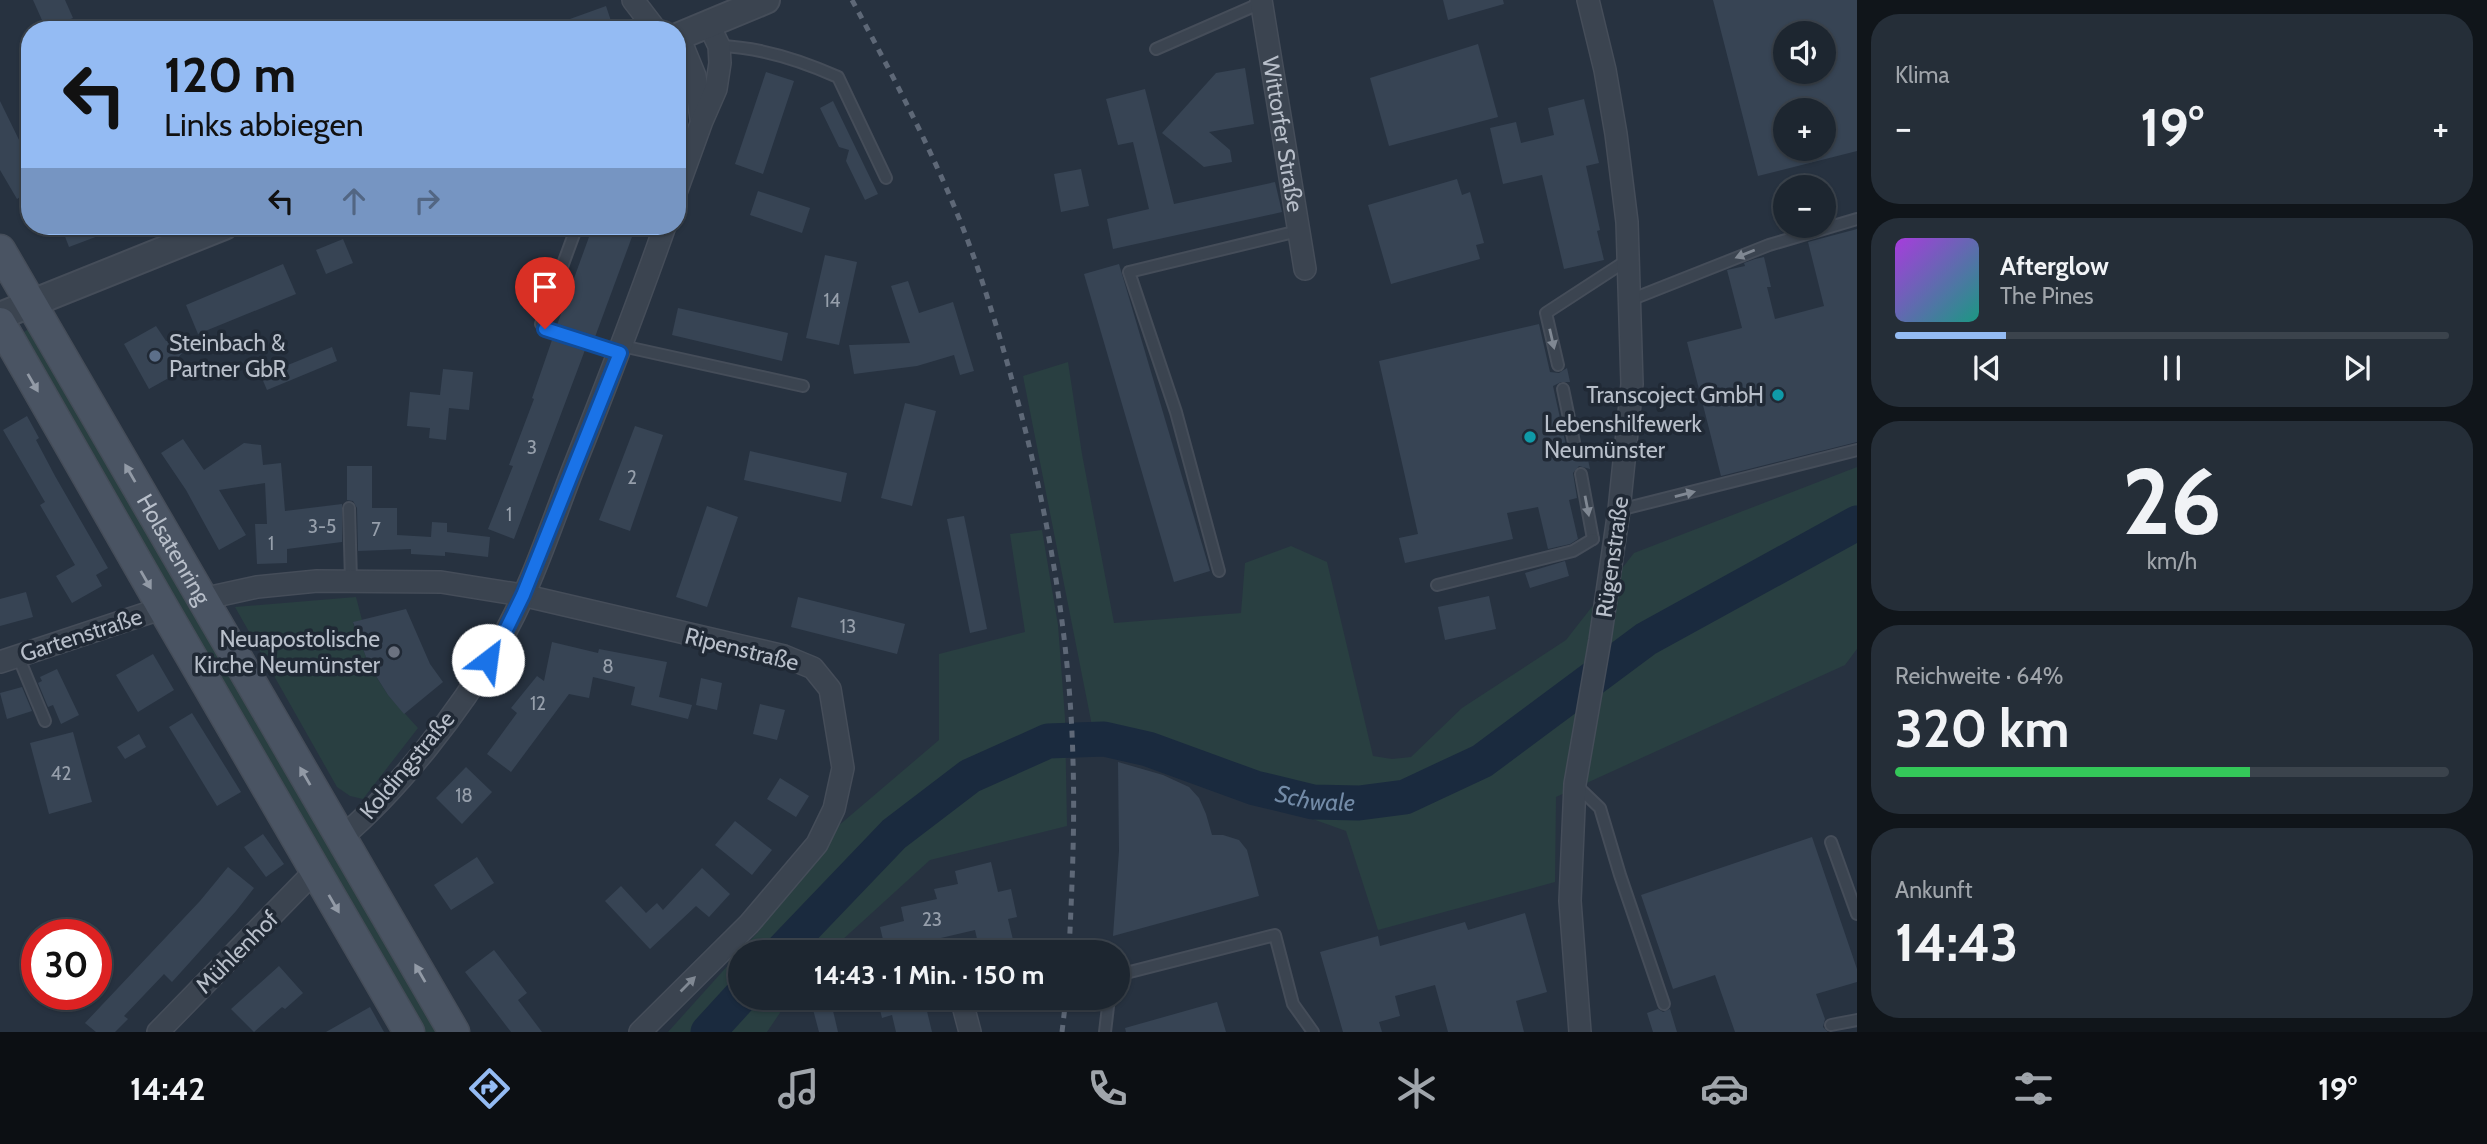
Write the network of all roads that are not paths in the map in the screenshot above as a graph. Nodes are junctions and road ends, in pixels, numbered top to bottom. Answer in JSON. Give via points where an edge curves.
{"nodes":[{"id":1,"x":633,"y":0,"type":"edge"},
{"id":2,"x":766,"y":0,"type":"edge"},
{"id":3,"x":1588,"y":0,"type":"edge"},
{"id":4,"x":1261,"y":2,"type":"edge"},
{"id":5,"x":656,"y":21,"type":"edge"},
{"id":6,"x":686,"y":34,"type":"edge"},
{"id":7,"x":714,"y":35,"type":"junction"},
{"id":8,"x":1156,"y":49,"type":"dead end"},
{"id":9,"x":686,"y":60,"type":"edge"},
{"id":10,"x":702,"y":121,"type":"junction"},
{"id":11,"x":686,"y":165,"type":"edge"},
{"id":12,"x":886,"y":177,"type":"dead end"},
{"id":13,"x":1857,"y":219,"type":"edge"},
{"id":14,"x":1298,"y":231,"type":"junction"},
{"id":15,"x":202,"y":235,"type":"edge"},
{"id":16,"x":574,"y":235,"type":"edge"},
{"id":17,"x":662,"y":235,"type":"edge"},
{"id":18,"x":0,"y":250,"type":"edge"},
{"id":19,"x":1629,"y":259,"type":"junction"},
{"id":20,"x":1305,"y":269,"type":"dead end"},
{"id":21,"x":1630,"y":300,"type":"junction"},
{"id":22,"x":32,"y":303,"type":"junction"},
{"id":23,"x":0,"y":316,"type":"edge"},
{"id":24,"x":0,"y":323,"type":"edge"},
{"id":25,"x":621,"y":349,"type":"junction"},
{"id":26,"x":1558,"y":365,"type":"dead end"},
{"id":27,"x":803,"y":386,"type":"dead end"},
{"id":28,"x":1563,"y":389,"type":"dead end"},
{"id":29,"x":1857,"y":450,"type":"edge"},
{"id":30,"x":1576,"y":452,"type":"dead end"},
{"id":31,"x":1581,"y":474,"type":"dead end"},
{"id":32,"x":349,"y":508,"type":"dead end"},
{"id":33,"x":1619,"y":510,"type":"junction"},
{"id":34,"x":1593,"y":539,"type":"junction"},
{"id":35,"x":1613,"y":548,"type":"junction"},
{"id":36,"x":1219,"y":571,"type":"dead end"},
{"id":37,"x":351,"y":580,"type":"junction"},
{"id":38,"x":1437,"y":585,"type":"dead end"},
{"id":39,"x":523,"y":595,"type":"junction"},
{"id":40,"x":202,"y":599,"type":"junction"},
{"id":41,"x":163,"y":608,"type":"junction"},
{"id":42,"x":9,"y":659,"type":"edge"},
{"id":43,"x":45,"y":721,"type":"dead end"},
{"id":44,"x":1575,"y":784,"type":"junction"},
{"id":45,"x":341,"y":838,"type":"junction"},
{"id":46,"x":1831,"y":842,"type":"dead end"},
{"id":47,"x":315,"y":871,"type":"junction"},
{"id":48,"x":1857,"y":914,"type":"edge"},
{"id":49,"x":1130,"y":972,"type":"edge"},
{"id":50,"x":1664,"y":1004,"type":"dead end"},
{"id":51,"x":965,"y":1010,"type":"edge"},
{"id":52,"x":1108,"y":1010,"type":"edge"},
{"id":53,"x":1857,"y":1020,"type":"edge"},
{"id":54,"x":1831,"y":1026,"type":"dead end"},
{"id":55,"x":158,"y":1032,"type":"edge"},
{"id":56,"x":409,"y":1032,"type":"edge"},
{"id":57,"x":454,"y":1032,"type":"edge"},
{"id":58,"x":640,"y":1032,"type":"edge"},
{"id":59,"x":971,"y":1032,"type":"edge"},
{"id":60,"x":1105,"y":1032,"type":"edge"},
{"id":61,"x":1313,"y":1032,"type":"edge"},
{"id":62,"x":1580,"y":1032,"type":"edge"}],
"edges":[{"from":1,"to":5,"type":"street"},
{"from":2,"to":7,"type":"street"},
{"from":3,"to":19,"type":"street","name":"Rügenstraße","via":[[1616,134]]},
{"from":4,"to":8,"type":"lane"},
{"from":4,"to":14,"type":"street","name":"Wittorfer Straße"},
{"from":6,"to":7,"type":"street"},
{"from":7,"to":10,"type":"street","via":[[720,63],[716,89]]},
{"from":7,"to":12,"type":"lane","via":[[838,77]]},
{"from":9,"to":10,"type":"street","via":[[695,76]]},
{"from":10,"to":11,"type":"street"},
{"from":13,"to":21,"type":"lane","one_way":true,"via":[[1769,244]]},
{"from":14,"to":20,"type":"street","name":"Wittorfer Straße"},
{"from":14,"to":36,"type":"lane","via":[[1129,272],[1175,412]]},
{"from":15,"to":22,"type":"street"},
{"from":16,"to":25,"type":"lane","via":[[541,324],[545,329]]},
{"from":17,"to":25,"type":"street","name":"Koldingstraße"},
{"from":18,"to":22,"type":"main road","name":"Holsatenring"},
{"from":19,"to":21,"type":"street","name":"Rügenstraße"},
{"from":19,"to":26,"type":"lane","one_way":true,"via":[[1546,313]]},
{"from":21,"to":33,"type":"street","name":"Rügenstraße","via":[[1632,384]]},
{"from":22,"to":23,"type":"street"},
{"from":40,"to":22,"type":"main road","name":"Holsatenring","one_way":true},
{"from":24,"to":41,"type":"main road","name":"Holsatenring","one_way":true},
{"from":25,"to":27,"type":"lane"},
{"from":25,"to":39,"type":"street","name":"Koldingstraße"},
{"from":28,"to":30,"type":"lane"},
{"from":33,"to":29,"type":"lane","one_way":true},
{"from":31,"to":34,"type":"lane","one_way":true},
{"from":32,"to":37,"type":"lane"},
{"from":33,"to":35,"type":"street","name":"Rügenstraße"},
{"from":34,"to":35,"type":"lane"},
{"from":34,"to":38,"type":"lane","via":[[1573,551]]},
{"from":35,"to":44,"type":"street","name":"Rügenstraße"},
{"from":37,"to":39,"type":"street","name":"Ripenstraße","via":[[441,582]]},
{"from":37,"to":40,"type":"street","name":"Ripenstraße","via":[[257,587]]},
{"from":39,"to":45,"type":"street","name":"Koldingstraße","via":[[499,644],[423,752],[374,810]]},
{"from":58,"to":39,"type":"street","name":"Ripenstraße","one_way":true,"via":[[749,924],[817,844],[834,809],[843,768],[830,688],[813,667],[784,656]]},
{"from":45,"to":40,"type":"main road","name":"Holsatenring","one_way":true},
{"from":41,"to":42,"type":"street","name":"Gartenstraße"},
{"from":41,"to":47,"type":"main road","name":"Holsatenring"},
{"from":42,"to":43,"type":"lane"},
{"from":44,"to":50,"type":"lane","via":[[1600,808]]},
{"from":44,"to":62,"type":"street","name":"Rügenstraße","via":[[1570,901]]},
{"from":57,"to":45,"type":"main road","name":"Holsatenring","one_way":true},
{"from":46,"to":48,"type":"lane"},
{"from":47,"to":55,"type":"street","name":"Mühlenhof"},
{"from":47,"to":56,"type":"main road","name":"Holsatenring","one_way":true},
{"from":49,"to":61,"type":"lane","via":[[1275,934],[1293,1004]]},
{"from":51,"to":59,"type":"street"},
{"from":52,"to":60,"type":"lane"},
{"from":53,"to":54,"type":"lane"}]}
